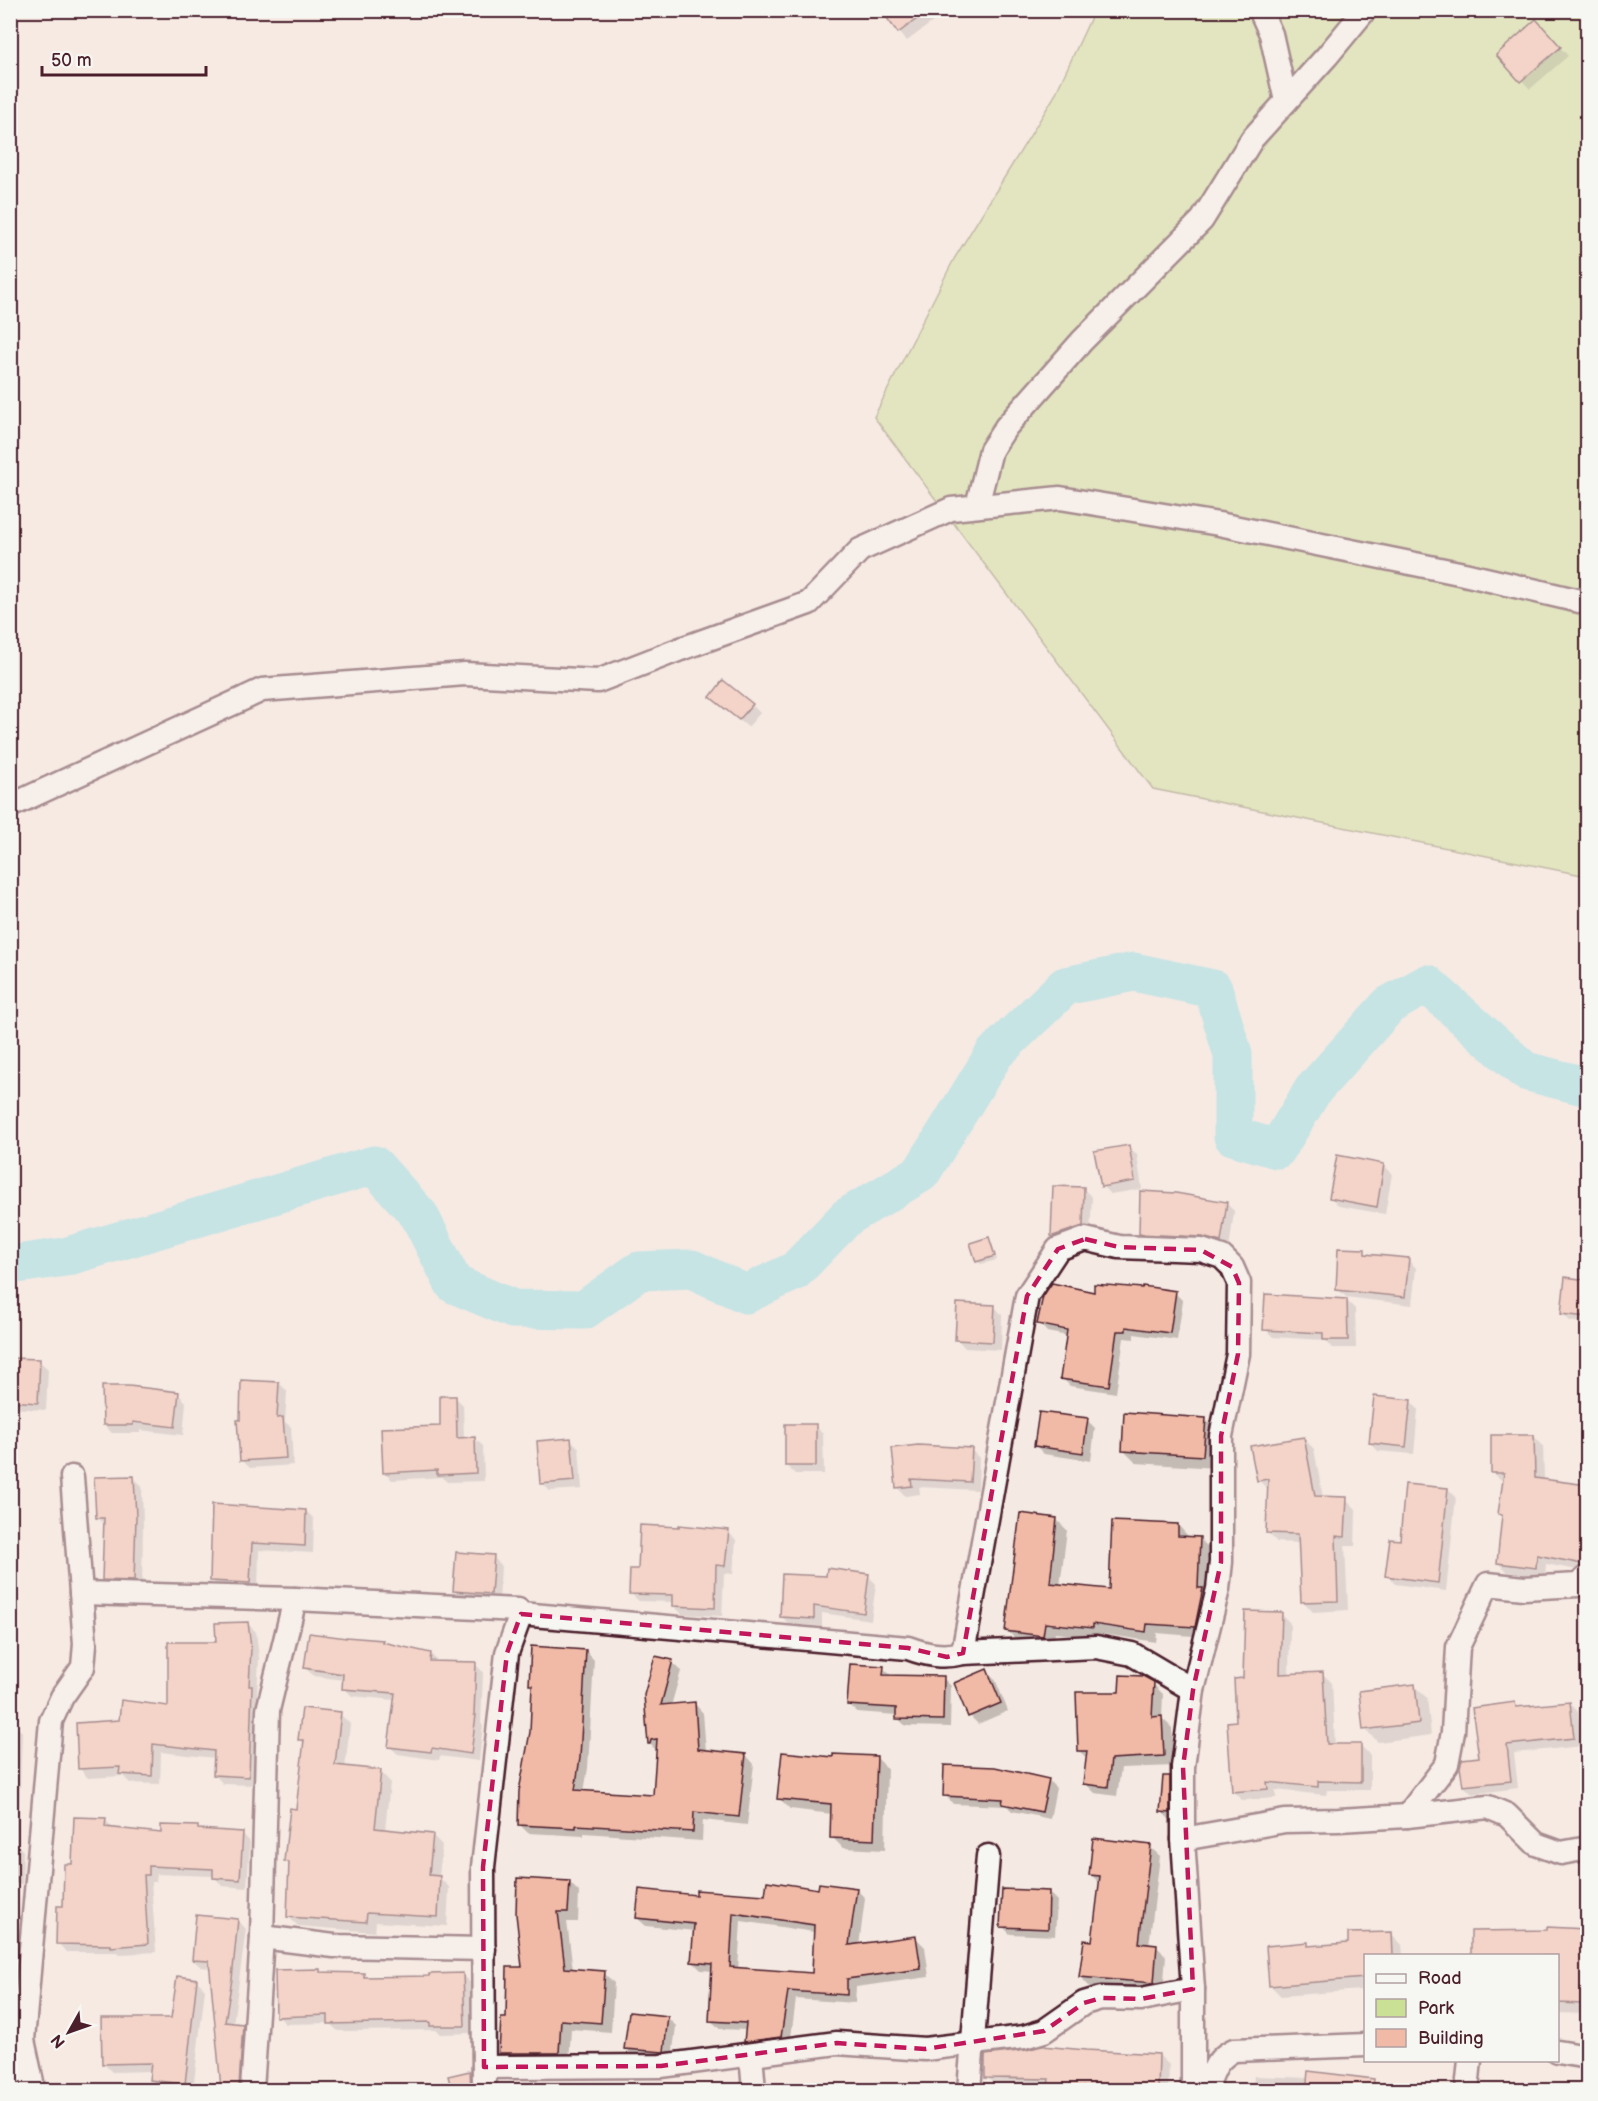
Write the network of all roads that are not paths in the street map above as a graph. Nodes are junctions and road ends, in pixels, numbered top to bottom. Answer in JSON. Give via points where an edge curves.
{"nodes":[{"id":1,"x":1260,"y":10,"type":"edge"},
{"id":2,"x":1365,"y":10,"type":"edge"},
{"id":3,"x":1286,"y":101,"type":"junction"},
{"id":4,"x":977,"y":506,"type":"junction"},
{"id":5,"x":1587,"y":603,"type":"edge"},
{"id":6,"x":10,"y":806,"type":"edge"},
{"id":7,"x":72,"y":1477,"type":"dead end"},
{"id":8,"x":1587,"y":1576,"type":"edge"},
{"id":9,"x":81,"y":1593,"type":"junction"},
{"id":10,"x":296,"y":1599,"type":"junction"},
{"id":11,"x":521,"y":1614,"type":"junction"},
{"id":12,"x":963,"y":1653,"type":"junction"},
{"id":13,"x":1193,"y":1690,"type":"junction"},
{"id":14,"x":1407,"y":1816,"type":"junction"},
{"id":15,"x":1183,"y":1839,"type":"junction"},
{"id":16,"x":1587,"y":1848,"type":"edge"},
{"id":17,"x":988,"y":1856,"type":"dead end"},
{"id":18,"x":262,"y":1937,"type":"junction"},
{"id":19,"x":484,"y":1949,"type":"junction"},
{"id":20,"x":1193,"y":1989,"type":"junction"},
{"id":21,"x":17,"y":2040,"type":"edge"},
{"id":22,"x":974,"y":2042,"type":"junction"},
{"id":23,"x":1364,"y":2045,"type":"edge"},
{"id":24,"x":1559,"y":2052,"type":"edge"},
{"id":25,"x":751,"y":2055,"type":"junction"},
{"id":26,"x":1587,"y":2057,"type":"edge"},
{"id":27,"x":1470,"y":2062,"type":"edge"},
{"id":28,"x":484,"y":2067,"type":"junction"},
{"id":29,"x":32,"y":2091,"type":"edge"},
{"id":30,"x":252,"y":2091,"type":"edge"},
{"id":31,"x":484,"y":2091,"type":"edge"},
{"id":32,"x":754,"y":2091,"type":"edge"},
{"id":33,"x":969,"y":2091,"type":"edge"},
{"id":34,"x":1193,"y":2091,"type":"edge"},
{"id":35,"x":1206,"y":2091,"type":"edge"},
{"id":36,"x":1467,"y":2091,"type":"edge"}],
"edges":[{"from":1,"to":3,"type":"street","via":[[1271,34]]},
{"from":2,"to":3,"type":"street"},
{"from":3,"to":4,"type":"street","via":[[1252,139],[1202,220],[1082,341],[1006,427],[991,450]]},
{"from":4,"to":5,"type":"street","via":[[1060,498],[1219,524]]},
{"from":4,"to":6,"type":"street","via":[[951,509],[860,550],[809,603],[598,681],[465,674],[262,690]]},
{"from":7,"to":9,"type":"street"},
{"from":8,"to":14,"type":"street","via":[[1578,1585],[1524,1588],[1488,1584],[1458,1647],[1447,1764]]},
{"from":9,"to":10,"type":"street"},
{"from":9,"to":21,"type":"street","via":[[83,1667],[51,1721]]},
{"from":10,"to":11,"type":"street","via":[[518,1610]]},
{"from":10,"to":18,"type":"street","via":[[268,1710]]},
{"from":11,"to":12,"type":"street","via":[[908,1648],[947,1657]]},
{"from":11,"to":19,"type":"street","via":[[507,1653],[483,1867]]},
{"from":12,"to":13,"type":"street","via":[[1096,1647],[1132,1654]]},
{"from":12,"to":13,"type":"street","via":[[1027,1296],[1058,1249],[1085,1239],[1119,1247],[1201,1250],[1222,1257],[1239,1283],[1239,1354],[1221,1436],[1218,1589]]},
{"from":13,"to":15,"type":"street","via":[[1183,1767]]},
{"from":14,"to":15,"type":"street","via":[[1285,1821]]},
{"from":14,"to":16,"type":"street","via":[[1488,1807],[1507,1815],[1536,1844],[1561,1852]]},
{"from":15,"to":20,"type":"street"},
{"from":17,"to":22,"type":"street"},
{"from":18,"to":19,"type":"street","via":[[334,1946]]},
{"from":18,"to":30,"type":"street"},
{"from":19,"to":28,"type":"street"},
{"from":20,"to":22,"type":"street","via":[[1141,1999],[1101,1998],[1084,2003],[1044,2031]]},
{"from":20,"to":34,"type":"street"},
{"from":21,"to":29,"type":"street","via":[[33,2082]]},
{"from":22,"to":25,"type":"street","via":[[925,2049],[837,2043]]},
{"from":22,"to":33,"type":"street"},
{"from":23,"to":35,"type":"street","via":[[1234,2050],[1222,2056]]},
{"from":24,"to":26,"type":"street"},
{"from":25,"to":28,"type":"street","via":[[661,2066]]},
{"from":25,"to":32,"type":"street"},
{"from":27,"to":36,"type":"street"},
{"from":28,"to":31,"type":"street"}]}
